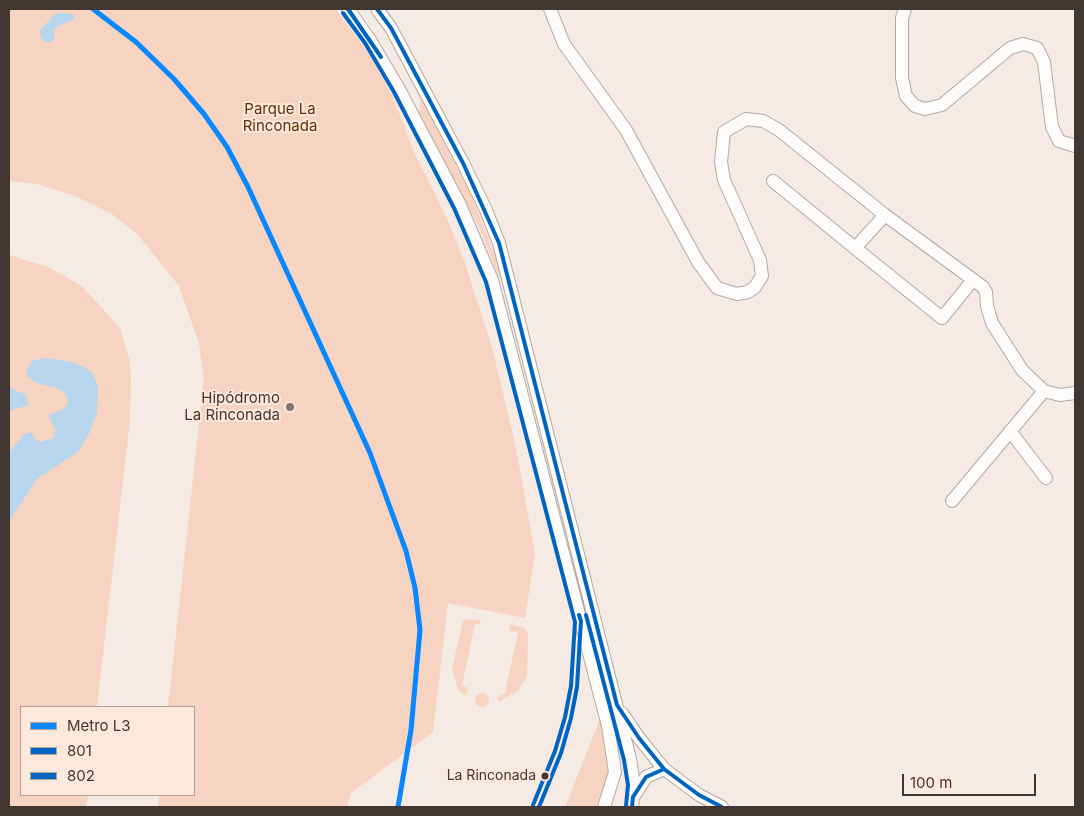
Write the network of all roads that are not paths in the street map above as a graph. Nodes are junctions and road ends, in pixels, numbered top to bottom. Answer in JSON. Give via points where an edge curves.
{"nodes":[{"id":1,"x":348,"y":9,"type":"edge"},
{"id":2,"x":377,"y":9,"type":"edge"},
{"id":3,"x":550,"y":9,"type":"edge"},
{"id":4,"x":905,"y":9,"type":"edge"},
{"id":5,"x":1075,"y":146,"type":"edge"},
{"id":6,"x":773,"y":181,"type":"dead end"},
{"id":7,"x":885,"y":215,"type":"junction"},
{"id":8,"x":856,"y":248,"type":"junction"},
{"id":9,"x":973,"y":280,"type":"junction"},
{"id":10,"x":1044,"y":391,"type":"junction"},
{"id":11,"x":1075,"y":393,"type":"edge"},
{"id":12,"x":1010,"y":431,"type":"junction"},
{"id":13,"x":1046,"y":478,"type":"dead end"},
{"id":14,"x":952,"y":501,"type":"dead end"},
{"id":15,"x":617,"y":705,"type":"junction"},
{"id":16,"x":664,"y":769,"type":"junction"},
{"id":17,"x":633,"y":802,"type":"edge"},
{"id":18,"x":604,"y":807,"type":"edge"},
{"id":19,"x":722,"y":807,"type":"edge"}],
"edges":[{"from":1,"to":18,"type":"street","via":[[399,89],[460,205],[492,280],[608,726],[615,772]]},
{"from":2,"to":15,"type":"street","via":[[391,28],[463,163],[499,243]]},
{"from":3,"to":7,"type":"street","via":[[564,44],[626,130],[698,262],[717,288],[737,294],[748,292],[762,276],[760,260],[724,180],[721,162],[724,132],[746,119],[763,121],[779,130]]},
{"from":4,"to":5,"type":"street","via":[[902,18],[902,78],[906,96],[915,106],[942,105],[1010,48],[1023,44],[1036,48],[1044,62],[1052,127],[1058,141]]},
{"from":6,"to":8,"type":"street"},
{"from":7,"to":8,"type":"street"},
{"from":7,"to":9,"type":"street"},
{"from":8,"to":9,"type":"street","via":[[942,318]]},
{"from":9,"to":10,"type":"street","via":[[986,292],[992,323],[1022,370]]},
{"from":10,"to":11,"type":"street","via":[[1060,395]]},
{"from":10,"to":12,"type":"street"},
{"from":12,"to":13,"type":"street"},
{"from":12,"to":14,"type":"street"},
{"from":15,"to":16,"type":"street"},
{"from":15,"to":17,"type":"street","via":[[631,765]]},
{"from":16,"to":17,"type":"street","via":[[646,777]]},
{"from":16,"to":19,"type":"street","via":[[699,795]]}]}
